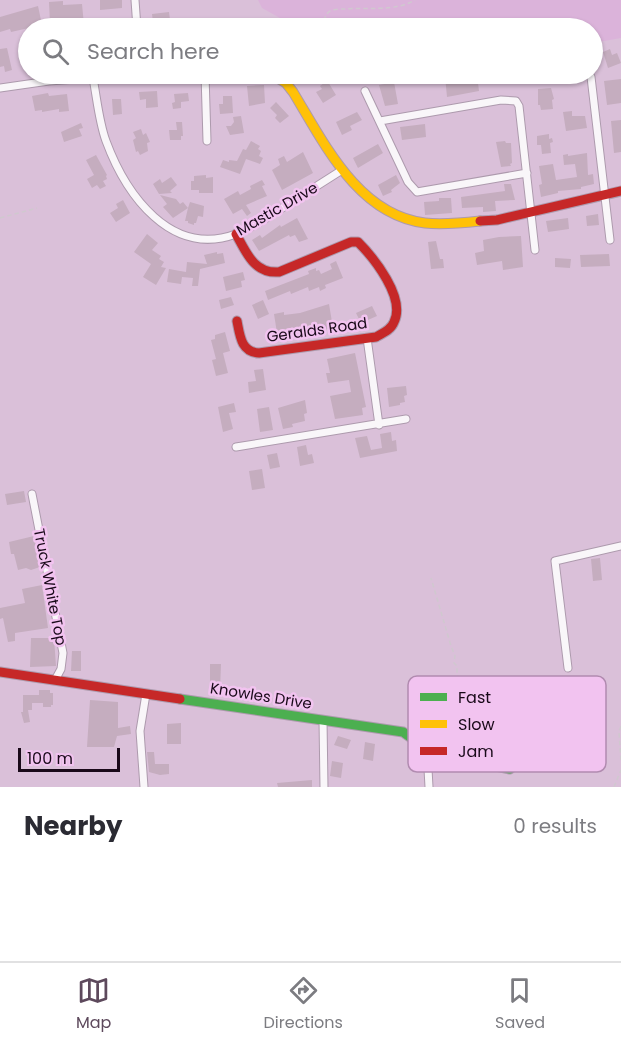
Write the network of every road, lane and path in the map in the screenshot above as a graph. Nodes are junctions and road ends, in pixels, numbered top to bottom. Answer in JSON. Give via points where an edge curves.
{"nodes":[{"id":1,"x":135,"y":0,"type":"edge"},
{"id":2,"x":415,"y":0,"type":"edge"},
{"id":3,"x":136,"y":18,"type":"edge"},
{"id":4,"x":326,"y":18,"type":"edge"},
{"id":5,"x":28,"y":84,"type":"edge"},
{"id":6,"x":94,"y":84,"type":"edge"},
{"id":7,"x":205,"y":84,"type":"edge"},
{"id":8,"x":287,"y":84,"type":"edge"},
{"id":9,"x":592,"y":84,"type":"edge"},
{"id":10,"x":0,"y":88,"type":"edge"},
{"id":11,"x":365,"y":91,"type":"dead end"},
{"id":12,"x":380,"y":121,"type":"junction"},
{"id":13,"x":207,"y":141,"type":"dead end"},
{"id":14,"x":342,"y":170,"type":"junction"},
{"id":15,"x":527,"y":173,"type":"junction"},
{"id":16,"x":621,"y":191,"type":"edge"},
{"id":17,"x":604,"y":194,"type":"junction"},
{"id":18,"x":37,"y":208,"type":"dead end"},
{"id":19,"x":531,"y":213,"type":"junction"},
{"id":20,"x":0,"y":218,"type":"edge"},
{"id":21,"x":236,"y":234,"type":"junction"},
{"id":22,"x":610,"y":240,"type":"dead end"},
{"id":23,"x":535,"y":250,"type":"dead end"},
{"id":24,"x":237,"y":321,"type":"dead end"},
{"id":25,"x":367,"y":338,"type":"junction"},
{"id":26,"x":406,"y":419,"type":"dead end"},
{"id":27,"x":379,"y":424,"type":"junction"},
{"id":28,"x":236,"y":447,"type":"dead end"},
{"id":29,"x":32,"y":494,"type":"dead end"},
{"id":30,"x":621,"y":546,"type":"edge"},
{"id":31,"x":431,"y":578,"type":"dead end"},
{"id":32,"x":568,"y":668,"type":"dead end"},
{"id":33,"x":0,"y":672,"type":"edge"},
{"id":34,"x":458,"y":676,"type":"edge"},
{"id":35,"x":55,"y":680,"type":"junction"},
{"id":36,"x":146,"y":694,"type":"junction"},
{"id":37,"x":323,"y":720,"type":"junction"},
{"id":38,"x":621,"y":726,"type":"edge"},
{"id":39,"x":408,"y":731,"type":"edge"},
{"id":40,"x":403,"y":732,"type":"junction"},
{"id":41,"x":408,"y":736,"type":"edge"},
{"id":42,"x":621,"y":761,"type":"edge"},
{"id":43,"x":621,"y":770,"type":"edge"},
{"id":44,"x":428,"y":772,"type":"edge"},
{"id":45,"x":144,"y":787,"type":"edge"},
{"id":46,"x":324,"y":787,"type":"edge"},
{"id":47,"x":429,"y":787,"type":"edge"},
{"id":48,"x":614,"y":787,"type":"edge"}],
"edges":[{"from":1,"to":3,"type":"street"},
{"from":2,"to":4,"type":"path","via":[[392,8],[332,10]]},
{"from":5,"to":10,"type":"street"},
{"from":6,"to":21,"type":"street","name":"Mastic Drive","via":[[105,140],[119,172],[138,199],[179,235],[214,240]]},
{"from":7,"to":13,"type":"street"},
{"from":8,"to":14,"type":"street"},
{"from":9,"to":17,"type":"street"},
{"from":11,"to":12,"type":"street"},
{"from":12,"to":15,"type":"street","via":[[408,182],[417,192]]},
{"from":12,"to":15,"type":"street","via":[[512,99],[519,106]]},
{"from":14,"to":19,"type":"street","via":[[378,204],[397,216],[424,224],[478,222]]},
{"from":14,"to":21,"type":"street","name":"Mastic Drive"},
{"from":15,"to":19,"type":"street"},
{"from":16,"to":17,"type":"street"},
{"from":17,"to":19,"type":"street"},
{"from":17,"to":22,"type":"street"},
{"from":18,"to":20,"type":"path"},
{"from":19,"to":23,"type":"street"},
{"from":21,"to":25,"type":"street","name":"Geralds Road","via":[[255,266],[268,273],[351,242],[359,243],[387,278],[397,300],[390,327]]},
{"from":24,"to":25,"type":"street","name":"Geralds Road","via":[[243,347],[254,353]]},
{"from":25,"to":27,"type":"street"},
{"from":26,"to":27,"type":"street"},
{"from":27,"to":28,"type":"street"},
{"from":29,"to":35,"type":"street","name":"Truck White Top","via":[[63,653]]},
{"from":30,"to":32,"type":"street","via":[[555,561]]},
{"from":31,"to":34,"type":"path"},
{"from":33,"to":35,"type":"street","name":"Knowles Drive"},
{"from":35,"to":36,"type":"street","name":"Knowles Drive"},
{"from":36,"to":37,"type":"street","name":"Knowles Drive"},
{"from":36,"to":45,"type":"street","via":[[140,731]]},
{"from":37,"to":40,"type":"street","name":"Knowles Drive"},
{"from":37,"to":46,"type":"street"},
{"from":38,"to":42,"type":"path"},
{"from":39,"to":40,"type":"path"},
{"from":40,"to":41,"type":"street","name":"Knowles Drive"},
{"from":43,"to":48,"type":"path"},
{"from":44,"to":47,"type":"street"}]}
